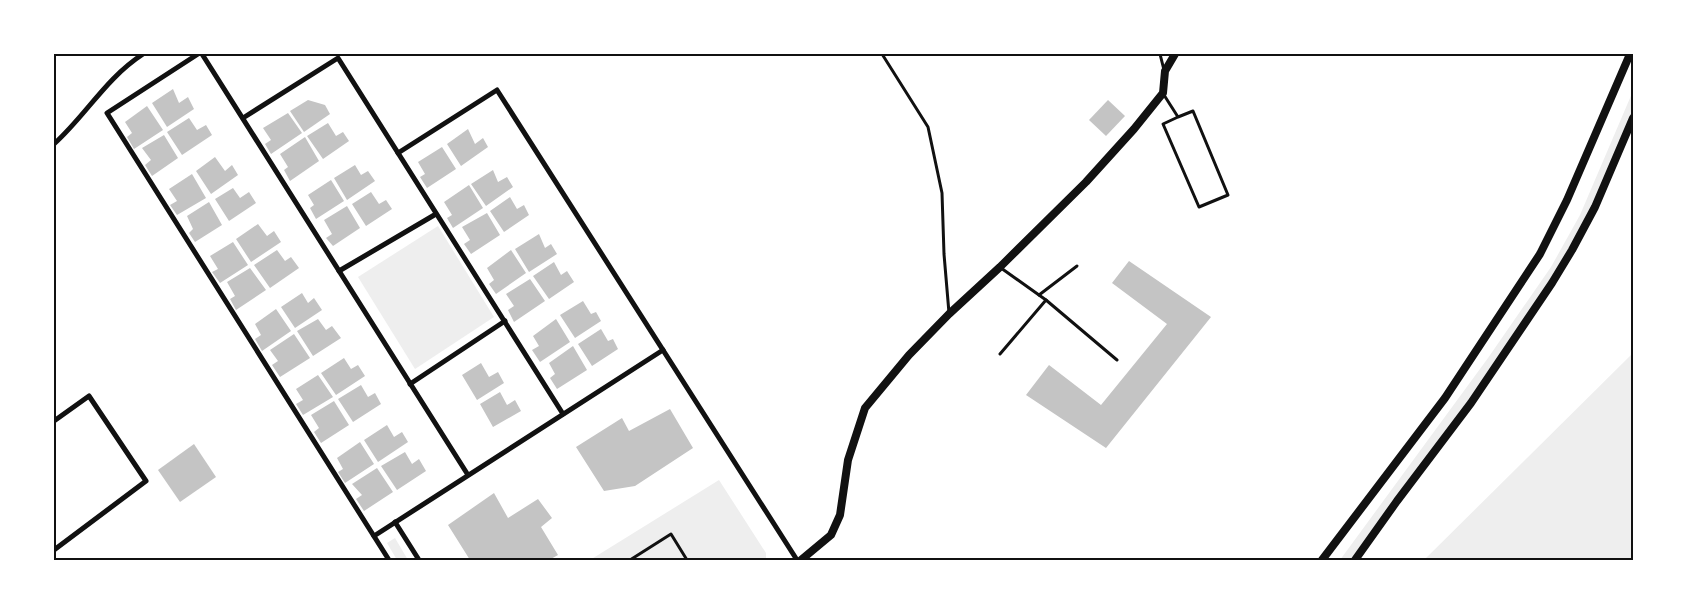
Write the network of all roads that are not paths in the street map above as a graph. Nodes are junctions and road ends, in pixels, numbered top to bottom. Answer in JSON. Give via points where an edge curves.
{"nodes":[{"id":1,"x":143,"y":54,"type":"edge"},
{"id":2,"x":198,"y":54,"type":"edge"},
{"id":3,"x":202,"y":54,"type":"edge"},
{"id":4,"x":882,"y":54,"type":"edge"},
{"id":5,"x":1160,"y":54,"type":"edge"},
{"id":6,"x":1176,"y":54,"type":"edge"},
{"id":7,"x":1630,"y":54,"type":"edge"},
{"id":8,"x":1165,"y":71,"type":"junction"},
{"id":9,"x":1163,"y":94,"type":"junction"},
{"id":10,"x":1178,"y":117,"type":"junction"},
{"id":11,"x":243,"y":118,"type":"junction"},
{"id":12,"x":1633,"y":118,"type":"edge"},
{"id":13,"x":54,"y":144,"type":"edge"},
{"id":14,"x":398,"y":153,"type":"junction"},
{"id":15,"x":436,"y":214,"type":"junction"},
{"id":16,"x":1077,"y":266,"type":"dead end"},
{"id":17,"x":1000,"y":268,"type":"junction"},
{"id":18,"x":339,"y":271,"type":"junction"},
{"id":19,"x":1039,"y":295,"type":"junction"},
{"id":20,"x":1046,"y":300,"type":"junction"},
{"id":21,"x":949,"y":314,"type":"junction"},
{"id":22,"x":505,"y":321,"type":"junction"},
{"id":23,"x":662,"y":350,"type":"junction"},
{"id":24,"x":1000,"y":354,"type":"dead end"},
{"id":25,"x":1117,"y":360,"type":"dead end"},
{"id":26,"x":410,"y":384,"type":"junction"},
{"id":27,"x":563,"y":414,"type":"junction"},
{"id":28,"x":54,"y":421,"type":"edge"},
{"id":29,"x":468,"y":475,"type":"junction"},
{"id":30,"x":395,"y":522,"type":"junction"},
{"id":31,"x":374,"y":536,"type":"junction"},
{"id":32,"x":54,"y":550,"type":"edge"},
{"id":33,"x":389,"y":560,"type":"edge"},
{"id":34,"x":419,"y":560,"type":"edge"},
{"id":35,"x":630,"y":560,"type":"edge"},
{"id":36,"x":687,"y":560,"type":"edge"},
{"id":37,"x":796,"y":560,"type":"edge"},
{"id":38,"x":801,"y":560,"type":"edge"},
{"id":39,"x":1322,"y":560,"type":"edge"},
{"id":40,"x":1355,"y":560,"type":"edge"}],
"edges":[{"from":1,"to":13,"type":"street","via":[[117,73]]},
{"from":2,"to":31,"type":"street","via":[[107,112]]},
{"from":3,"to":11,"type":"street"},
{"from":4,"to":21,"type":"lane","via":[[928,127],[942,193]]},
{"from":5,"to":8,"type":"lane"},
{"from":6,"to":8,"type":"street"},
{"from":7,"to":39,"type":"street","via":[[1540,254],[1445,398]]},
{"from":8,"to":9,"type":"street"},
{"from":9,"to":10,"type":"lane"},
{"from":9,"to":17,"type":"street","via":[[1086,182]]},
{"from":10,"to":10,"type":"lane","via":[[1193,111],[1228,195],[1199,207],[1164,124]]},
{"from":11,"to":14,"type":"street","via":[[338,58]]},
{"from":11,"to":18,"type":"street"},
{"from":12,"to":40,"type":"street","via":[[1595,207],[1552,283],[1472,403]]},
{"from":14,"to":15,"type":"street"},
{"from":14,"to":23,"type":"street","via":[[497,90]]},
{"from":15,"to":18,"type":"street"},
{"from":15,"to":22,"type":"street"},
{"from":16,"to":19,"type":"lane"},
{"from":17,"to":19,"type":"lane"},
{"from":17,"to":21,"type":"street"},
{"from":18,"to":26,"type":"street"},
{"from":19,"to":20,"type":"lane"},
{"from":20,"to":24,"type":"lane"},
{"from":20,"to":25,"type":"lane"},
{"from":21,"to":38,"type":"street","via":[[908,356],[865,408],[848,460],[840,514],[831,535]]},
{"from":22,"to":26,"type":"street"},
{"from":22,"to":27,"type":"street"},
{"from":23,"to":27,"type":"street"},
{"from":23,"to":37,"type":"street"},
{"from":26,"to":29,"type":"street"},
{"from":27,"to":29,"type":"street"},
{"from":28,"to":32,"type":"street","via":[[89,396],[146,481]]},
{"from":29,"to":30,"type":"street"},
{"from":30,"to":31,"type":"street"},
{"from":30,"to":34,"type":"street"},
{"from":31,"to":33,"type":"street"},
{"from":35,"to":36,"type":"lane","via":[[671,534]]}]}
